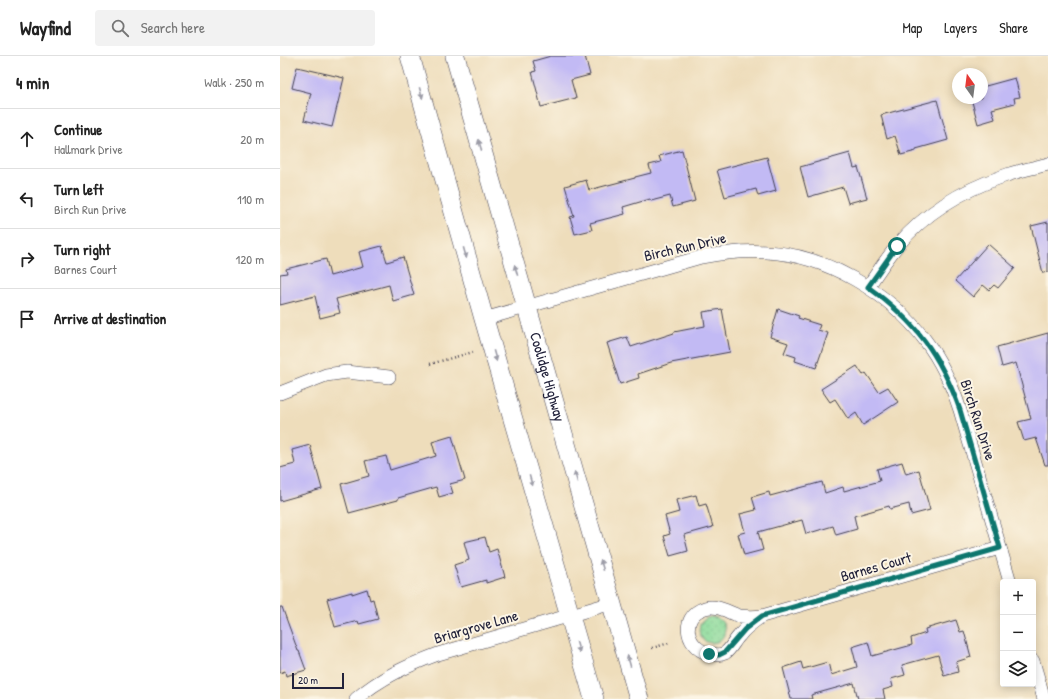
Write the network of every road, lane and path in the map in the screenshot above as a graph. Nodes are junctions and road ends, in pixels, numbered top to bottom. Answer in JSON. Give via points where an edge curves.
{"nodes":[{"id":1,"x":410,"y":56,"type":"edge"},
{"id":2,"x":455,"y":56,"type":"edge"},
{"id":3,"x":1048,"y":164,"type":"edge"},
{"id":4,"x":868,"y":287,"type":"junction"},
{"id":5,"x":526,"y":307,"type":"junction"},
{"id":6,"x":484,"y":319,"type":"junction"},
{"id":7,"x":473,"y":352,"type":"dead end"},
{"id":8,"x":430,"y":364,"type":"dead end"},
{"id":9,"x":389,"y":377,"type":"dead end"},
{"id":10,"x":280,"y":393,"type":"edge"},
{"id":11,"x":1000,"y":548,"type":"junction"},
{"id":12,"x":1009,"y":579,"type":"edge"},
{"id":13,"x":612,"y":603,"type":"junction"},
{"id":14,"x":569,"y":616,"type":"junction"},
{"id":15,"x":762,"y":616,"type":"junction"},
{"id":16,"x":669,"y":643,"type":"dead end"},
{"id":17,"x":652,"y":648,"type":"dead end"},
{"id":18,"x":1036,"y":671,"type":"edge"},
{"id":19,"x":356,"y":699,"type":"edge"},
{"id":20,"x":594,"y":699,"type":"edge"},
{"id":21,"x":639,"y":699,"type":"edge"},
{"id":22,"x":1044,"y":699,"type":"edge"}],
"edges":[{"from":1,"to":6,"type":"main road","one_way":true},
{"from":5,"to":2,"type":"main road","name":"Coolidge Highway","one_way":true},
{"from":3,"to":4,"type":"street","via":[[980,185],[935,211],[897,246]]},
{"from":4,"to":5,"type":"street","name":"Birch Run Drive","via":[[841,272],[797,255],[747,251],[701,257]]},
{"from":4,"to":11,"type":"street","name":"Birch Run Drive","via":[[899,311],[937,357],[955,394]]},
{"from":5,"to":6,"type":"street","name":"Birch Run Drive"},
{"from":13,"to":5,"type":"main road","name":"Coolidge Highway","one_way":true},
{"from":6,"to":14,"type":"main road","one_way":true},
{"from":7,"to":8,"type":"path"},
{"from":9,"to":10,"type":"street","via":[[347,372],[326,375]]},
{"from":11,"to":12,"type":"street","name":"Birch Run Drive"},
{"from":11,"to":15,"type":"street","name":"Barnes Court"},
{"from":13,"to":14,"type":"street","name":"Briargrove Lane"},
{"from":21,"to":13,"type":"main road","name":"Coolidge Highway","one_way":true},
{"from":14,"to":19,"type":"street","name":"Briargrove Lane","via":[[444,652],[412,664],[387,677]]},
{"from":14,"to":20,"type":"main road","one_way":true},
{"from":15,"to":15,"type":"street","name":"Barnes Court","via":[[741,616],[714,607],[704,608],[691,618],[688,626],[690,640],[702,651],[719,655]]},
{"from":16,"to":17,"type":"path"},
{"from":18,"to":22,"type":"street"}]}
